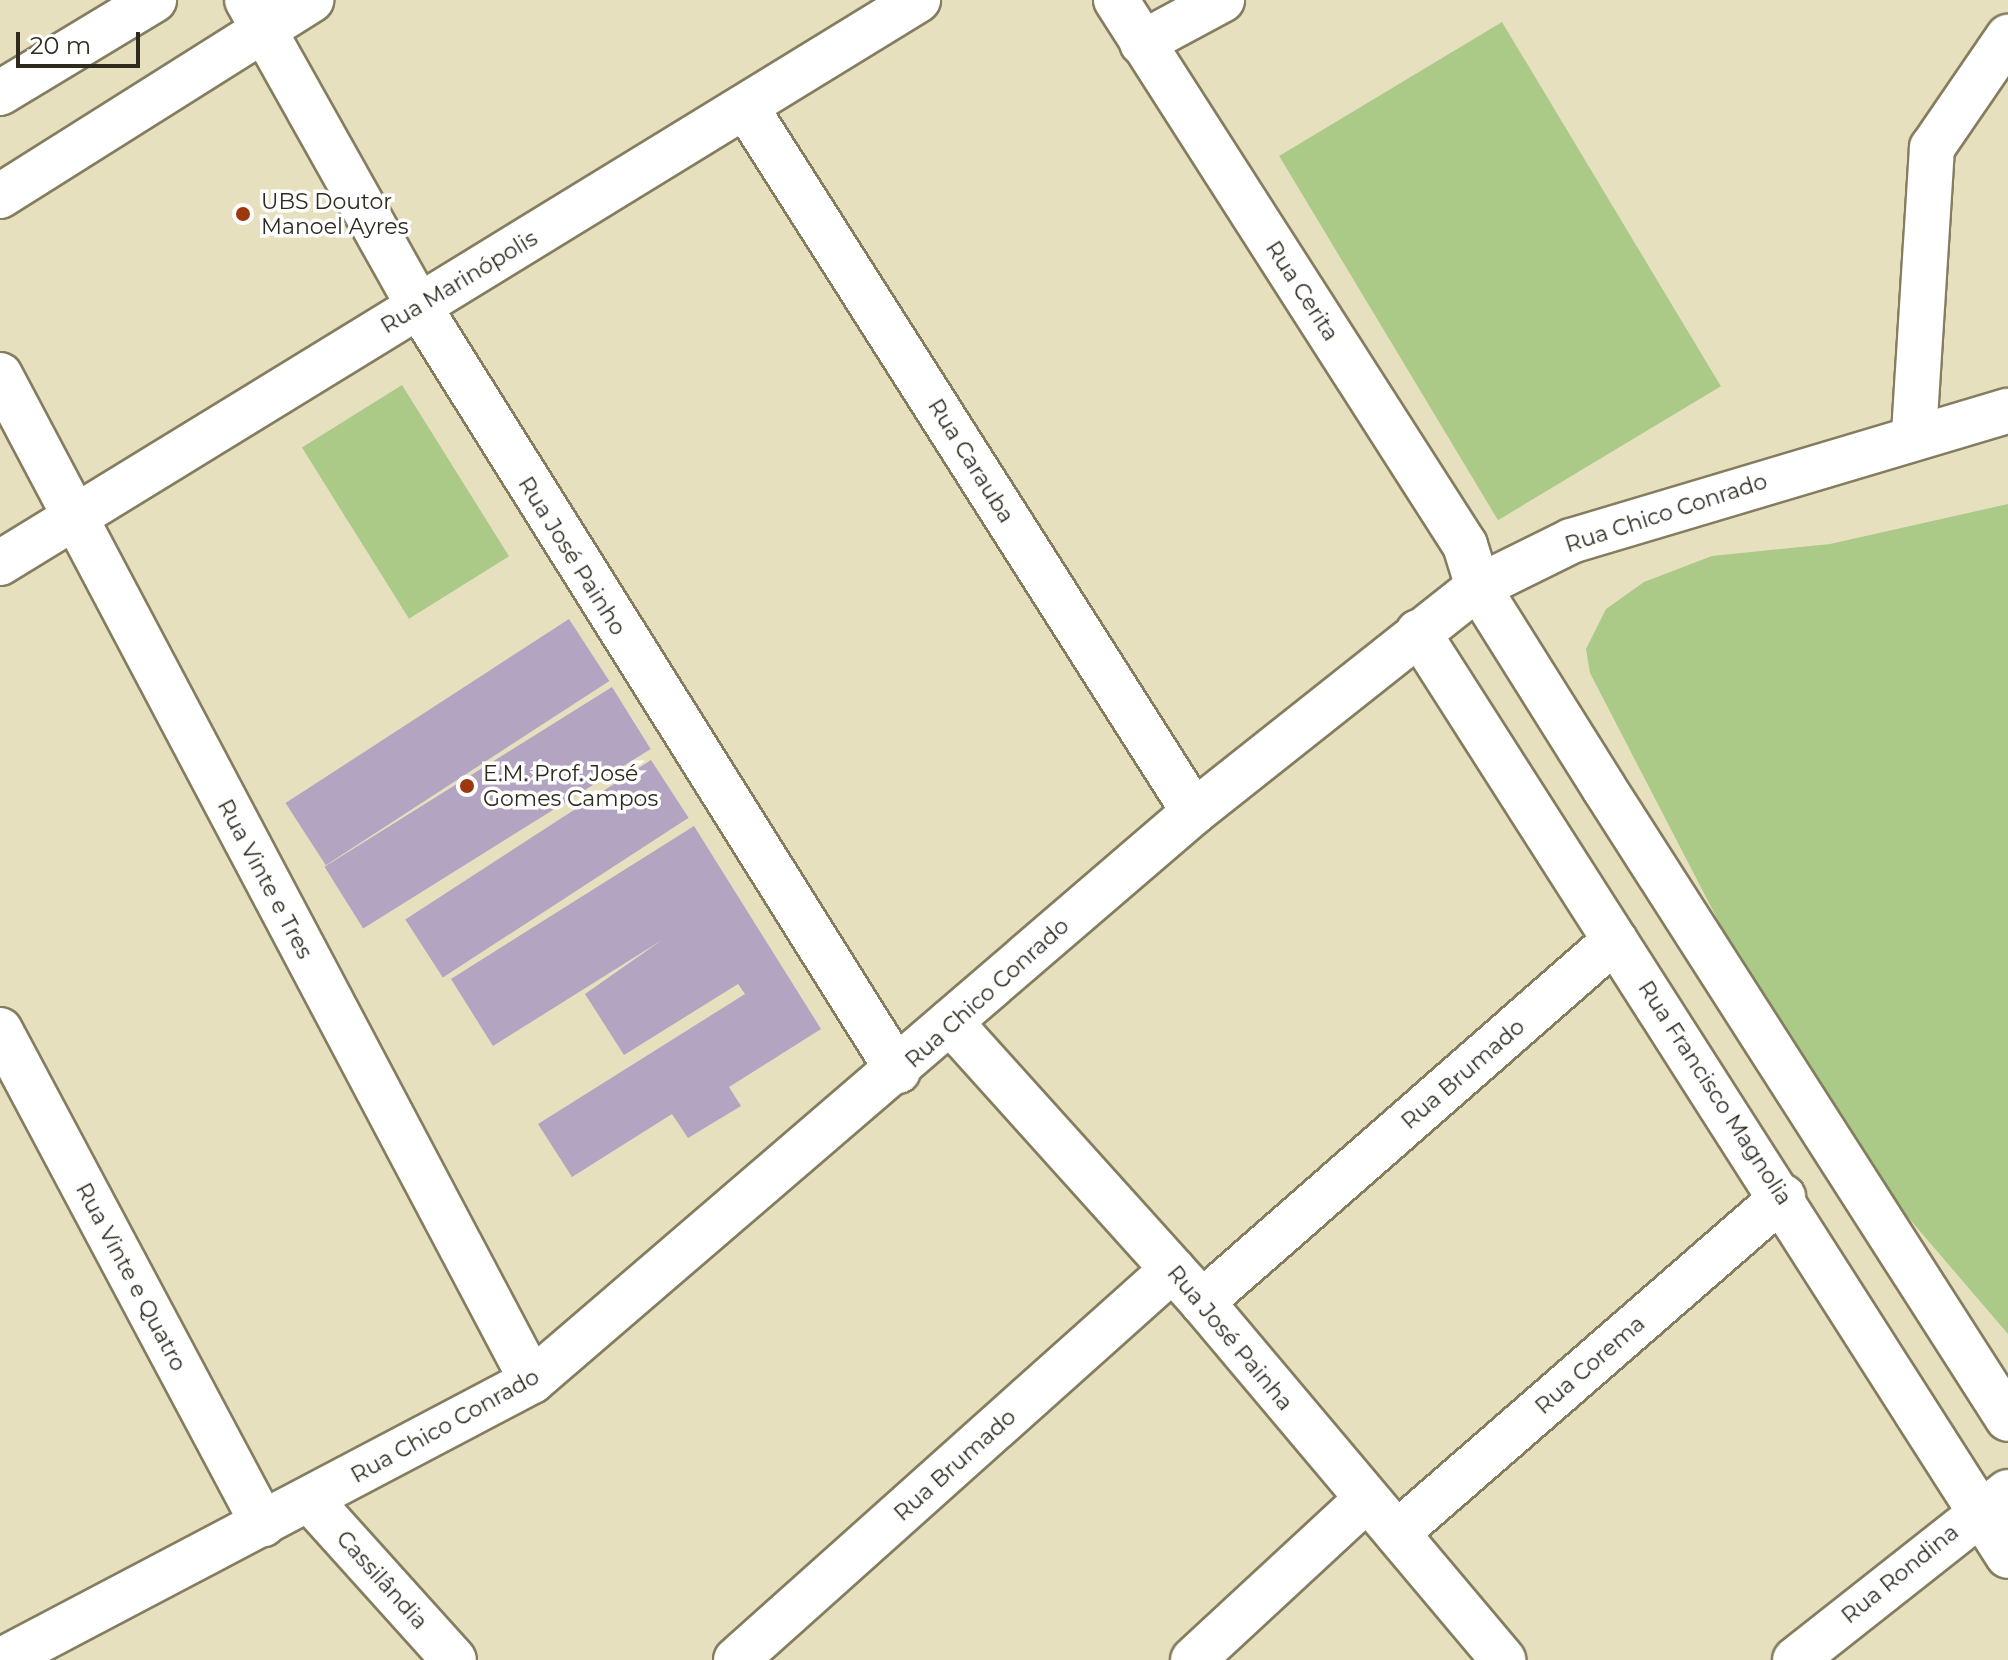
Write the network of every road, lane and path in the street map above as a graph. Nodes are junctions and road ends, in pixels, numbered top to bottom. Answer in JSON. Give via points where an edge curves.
{"nodes":[{"id":1,"x":154,"y":0,"type":"edge"},
{"id":2,"x":311,"y":0,"type":"edge"},
{"id":3,"x":918,"y":0,"type":"edge"},
{"id":4,"x":1116,"y":0,"type":"edge"},
{"id":5,"x":1222,"y":0,"type":"edge"},
{"id":6,"x":255,"y":15,"type":"edge"},
{"id":7,"x":2008,"y":37,"type":"edge"},
{"id":8,"x":1142,"y":43,"type":"junction"},
{"id":9,"x":0,"y":93,"type":"edge"},
{"id":10,"x":747,"y":109,"type":"junction"},
{"id":11,"x":0,"y":196,"type":"edge"},
{"id":12,"x":418,"y":305,"type":"junction"},
{"id":13,"x":0,"y":375,"type":"edge"},
{"id":14,"x":2008,"y":411,"type":"edge"},
{"id":15,"x":1914,"y":434,"type":"junction"},
{"id":16,"x":73,"y":519,"type":"junction"},
{"id":17,"x":0,"y":563,"type":"edge"},
{"id":18,"x":1478,"y":587,"type":"junction"},
{"id":19,"x":1418,"y":632,"type":"junction"},
{"id":20,"x":1194,"y":812,"type":"junction"},
{"id":21,"x":1615,"y":940,"type":"junction"},
{"id":22,"x":950,"y":1022,"type":"junction"},
{"id":23,"x":0,"y":1030,"type":"edge"},
{"id":24,"x":898,"y":1071,"type":"junction"},
{"id":25,"x":1783,"y":1197,"type":"junction"},
{"id":26,"x":1173,"y":1269,"type":"junction"},
{"id":27,"x":1202,"y":1302,"type":"junction"},
{"id":28,"x":532,"y":1381,"type":"junction"},
{"id":29,"x":2008,"y":1419,"type":"edge"},
{"id":30,"x":310,"y":1500,"type":"junction"},
{"id":31,"x":1366,"y":1500,"type":"junction"},
{"id":32,"x":1993,"y":1501,"type":"edge"},
{"id":33,"x":263,"y":1524,"type":"junction"},
{"id":34,"x":1397,"y":1533,"type":"junction"},
{"id":35,"x":2008,"y":1556,"type":"edge"},
{"id":36,"x":2,"y":1660,"type":"edge"},
{"id":37,"x":454,"y":1660,"type":"edge"},
{"id":38,"x":736,"y":1660,"type":"edge"},
{"id":39,"x":1193,"y":1660,"type":"edge"},
{"id":40,"x":1503,"y":1660,"type":"edge"},
{"id":41,"x":1795,"y":1660,"type":"edge"}],
"edges":[{"from":1,"to":9,"type":"street"},
{"from":2,"to":6,"type":"street"},
{"from":3,"to":10,"type":"street","name":"Rua Marinópolis"},
{"from":4,"to":8,"type":"street","name":"Rua Cerita"},
{"from":5,"to":8,"type":"street"},
{"from":6,"to":11,"type":"street"},
{"from":6,"to":12,"type":"street","name":"Rua José Painho"},
{"from":7,"to":15,"type":"street","via":[[1932,148]]},
{"from":8,"to":18,"type":"street","name":"Rua Cerita","via":[[1465,545]]},
{"from":10,"to":12,"type":"street","name":"Rua Marinópolis"},
{"from":10,"to":20,"type":"street","name":"Rua Carauba"},
{"from":12,"to":16,"type":"street","name":"Rua Marinópolis"},
{"from":12,"to":24,"type":"street","name":"Rua José Painho"},
{"from":13,"to":16,"type":"street","name":"Rua Vinte e Tres"},
{"from":14,"to":15,"type":"street","name":"Rua Chico Conrado"},
{"from":15,"to":18,"type":"street","name":"Rua Chico Conrado","via":[[1571,541]]},
{"from":16,"to":17,"type":"street","name":"Rua Marinópolis"},
{"from":16,"to":28,"type":"street","name":"Rua Vinte e Tres"},
{"from":18,"to":19,"type":"street","name":"Rua Chico Conrado"},
{"from":18,"to":29,"type":"street"},
{"from":19,"to":20,"type":"street","name":"Rua Chico Conrado"},
{"from":19,"to":21,"type":"street","name":"Rua Francisco Magnolia"},
{"from":20,"to":22,"type":"street","name":"Rua Chico Conrado"},
{"from":21,"to":25,"type":"street","name":"Rua Francisco Magnolia"},
{"from":21,"to":27,"type":"street","name":"Rua Brumado"},
{"from":22,"to":24,"type":"street","name":"Rua Chico Conrado"},
{"from":22,"to":26,"type":"street","name":"Rua José Painha"},
{"from":23,"to":33,"type":"street","name":"Rua Vinte e Quatro"},
{"from":24,"to":28,"type":"street","name":"Rua Chico Conrado"},
{"from":25,"to":32,"type":"street","name":"Rua Francisco Magnolia"},
{"from":25,"to":34,"type":"street","name":"Rua Corema"},
{"from":26,"to":27,"type":"street","name":"Rua José Painha"},
{"from":26,"to":38,"type":"street","name":"Rua Brumado"},
{"from":27,"to":31,"type":"street","name":"Rua José Painha"},
{"from":28,"to":30,"type":"street","name":"Rua Chico Conrado"},
{"from":30,"to":33,"type":"street","name":"Rua Chico Conrado"},
{"from":30,"to":37,"type":"street","name":"Cassilândia"},
{"from":31,"to":34,"type":"street","name":"Rua José Painha"},
{"from":31,"to":39,"type":"street"},
{"from":32,"to":35,"type":"street","name":"Rua Francisco Magnolia"},
{"from":32,"to":41,"type":"street","name":"Rua Rondina"},
{"from":33,"to":36,"type":"street","name":"Rua Chico Conrado"},
{"from":34,"to":40,"type":"street","name":"Rua José Painha"}]}
